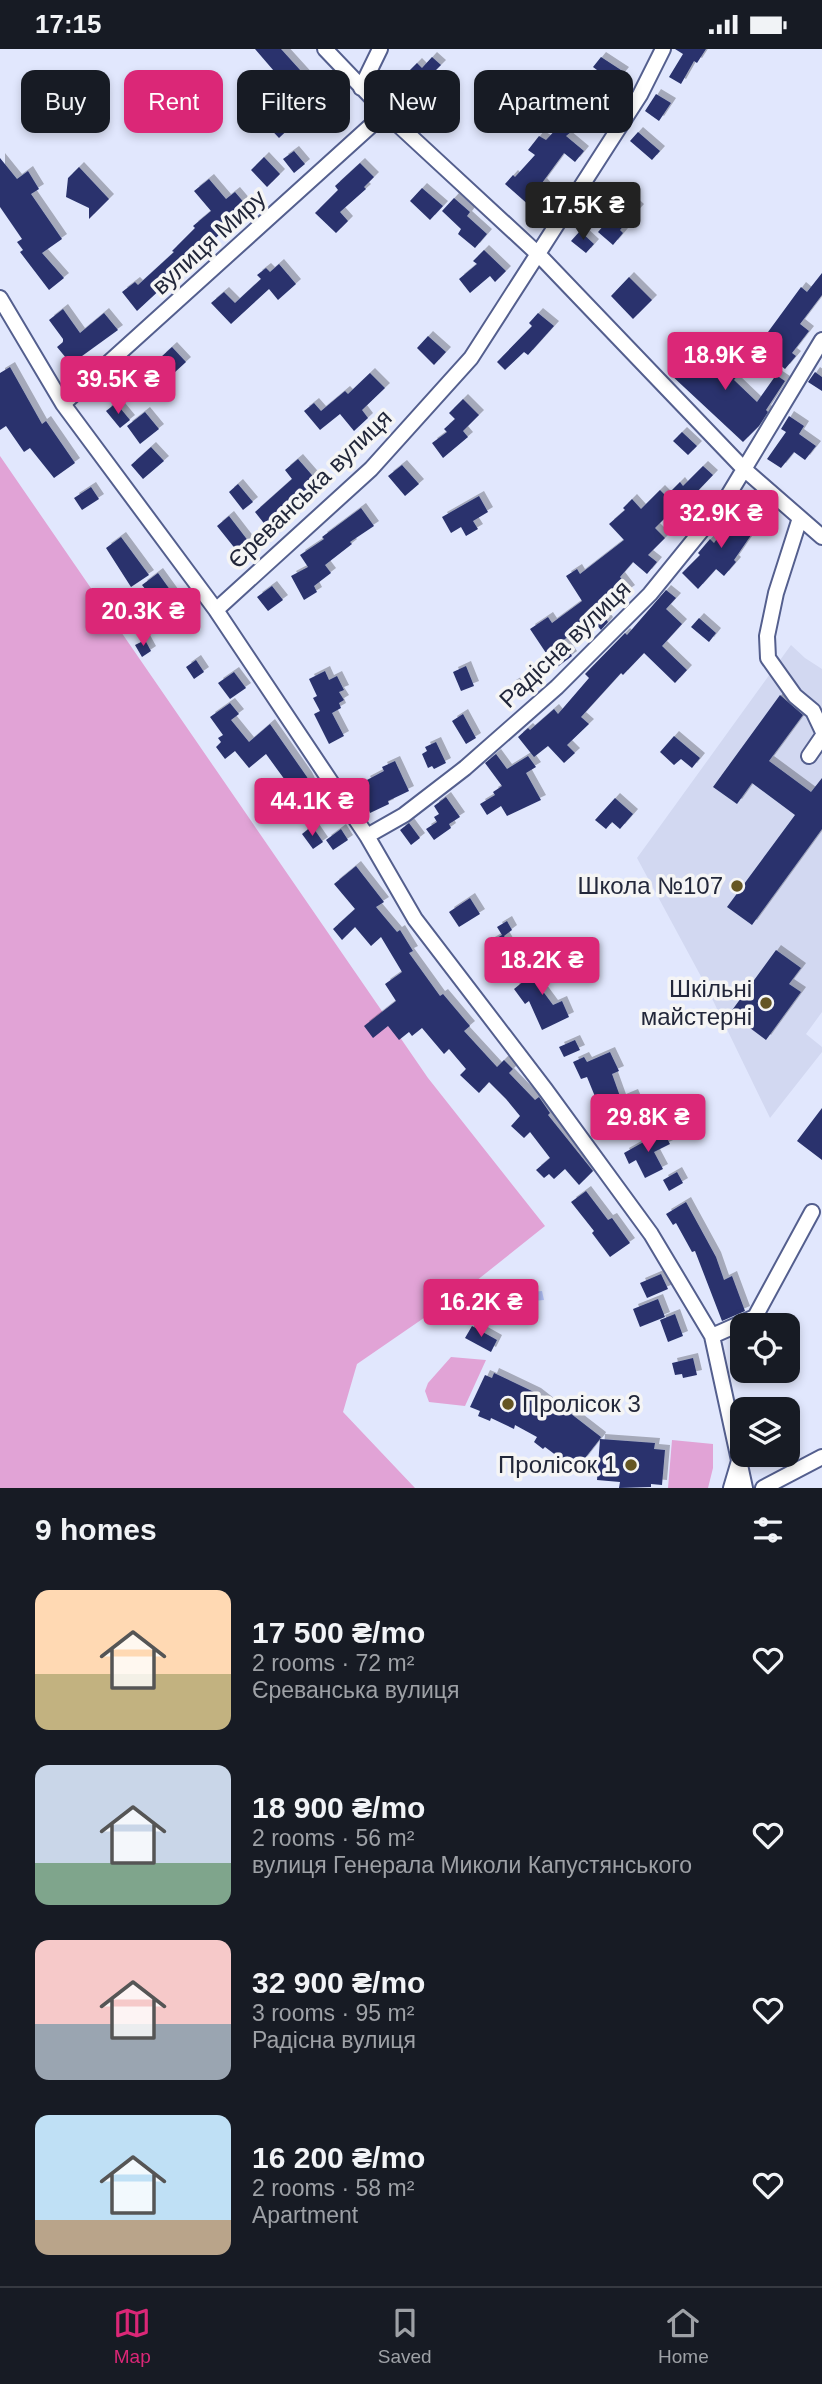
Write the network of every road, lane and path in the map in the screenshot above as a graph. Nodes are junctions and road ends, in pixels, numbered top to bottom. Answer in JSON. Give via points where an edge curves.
{"nodes":[{"id":1,"x":325,"y":49,"type":"edge"},
{"id":2,"x":380,"y":49,"type":"edge"},
{"id":3,"x":663,"y":49,"type":"edge"},
{"id":4,"x":360,"y":88,"type":"junction"},
{"id":5,"x":364,"y":92,"type":"edge"},
{"id":6,"x":364,"y":133,"type":"edge"},
{"id":7,"x":408,"y":133,"type":"edge"},
{"id":8,"x":539,"y":255,"type":"junction"},
{"id":9,"x":0,"y":298,"type":"edge"},
{"id":10,"x":822,"y":340,"type":"edge"},
{"id":11,"x":63,"y":404,"type":"junction"},
{"id":12,"x":744,"y":470,"type":"junction"},
{"id":13,"x":800,"y":518,"type":"junction"},
{"id":14,"x":822,"y":537,"type":"edge"},
{"id":15,"x":216,"y":610,"type":"junction"},
{"id":16,"x":822,"y":730,"type":"edge"},
{"id":17,"x":822,"y":737,"type":"edge"},
{"id":18,"x":809,"y":756,"type":"dead end"},
{"id":19,"x":367,"y":836,"type":"junction"},
{"id":20,"x":812,"y":1212,"type":"dead end"},
{"id":21,"x":712,"y":1336,"type":"junction"},
{"id":22,"x":730,"y":1416,"type":"edge"},
{"id":23,"x":822,"y":1457,"type":"edge"},
{"id":24,"x":738,"y":1467,"type":"edge"},
{"id":25,"x":742,"y":1467,"type":"edge"},
{"id":26,"x":731,"y":1488,"type":"edge"},
{"id":27,"x":746,"y":1488,"type":"edge"},
{"id":28,"x":763,"y":1488,"type":"edge"}],
"edges":[{"from":1,"to":4,"type":"street"},
{"from":2,"to":4,"type":"street"},
{"from":3,"to":8,"type":"street","name":"Єреванська вулиця","via":[[640,95]]},
{"from":4,"to":5,"type":"street"},
{"from":6,"to":11,"type":"street","name":"вулиця Миру"},
{"from":7,"to":8,"type":"street"},
{"from":8,"to":12,"type":"street"},
{"from":8,"to":15,"type":"street","name":"Єреванська вулиця","via":[[471,358],[372,469]]},
{"from":9,"to":11,"type":"street"},
{"from":10,"to":12,"type":"street","name":"Радісна вулиця"},
{"from":11,"to":15,"type":"street"},
{"from":12,"to":13,"type":"street"},
{"from":12,"to":19,"type":"street","name":"Радісна вулиця","via":[[723,504],[650,593],[557,687],[466,768],[404,815]]},
{"from":13,"to":14,"type":"street"},
{"from":13,"to":16,"type":"street","via":[[776,593],[767,636],[768,658],[795,696],[813,711]]},
{"from":15,"to":19,"type":"street"},
{"from":17,"to":18,"type":"street"},
{"from":19,"to":21,"type":"street","via":[[415,919],[651,1234]]},
{"from":20,"to":21,"type":"street","via":[[755,1317]]},
{"from":21,"to":22,"type":"street"},
{"from":23,"to":28,"type":"street"},
{"from":24,"to":26,"type":"street"},
{"from":25,"to":27,"type":"street"}]}
